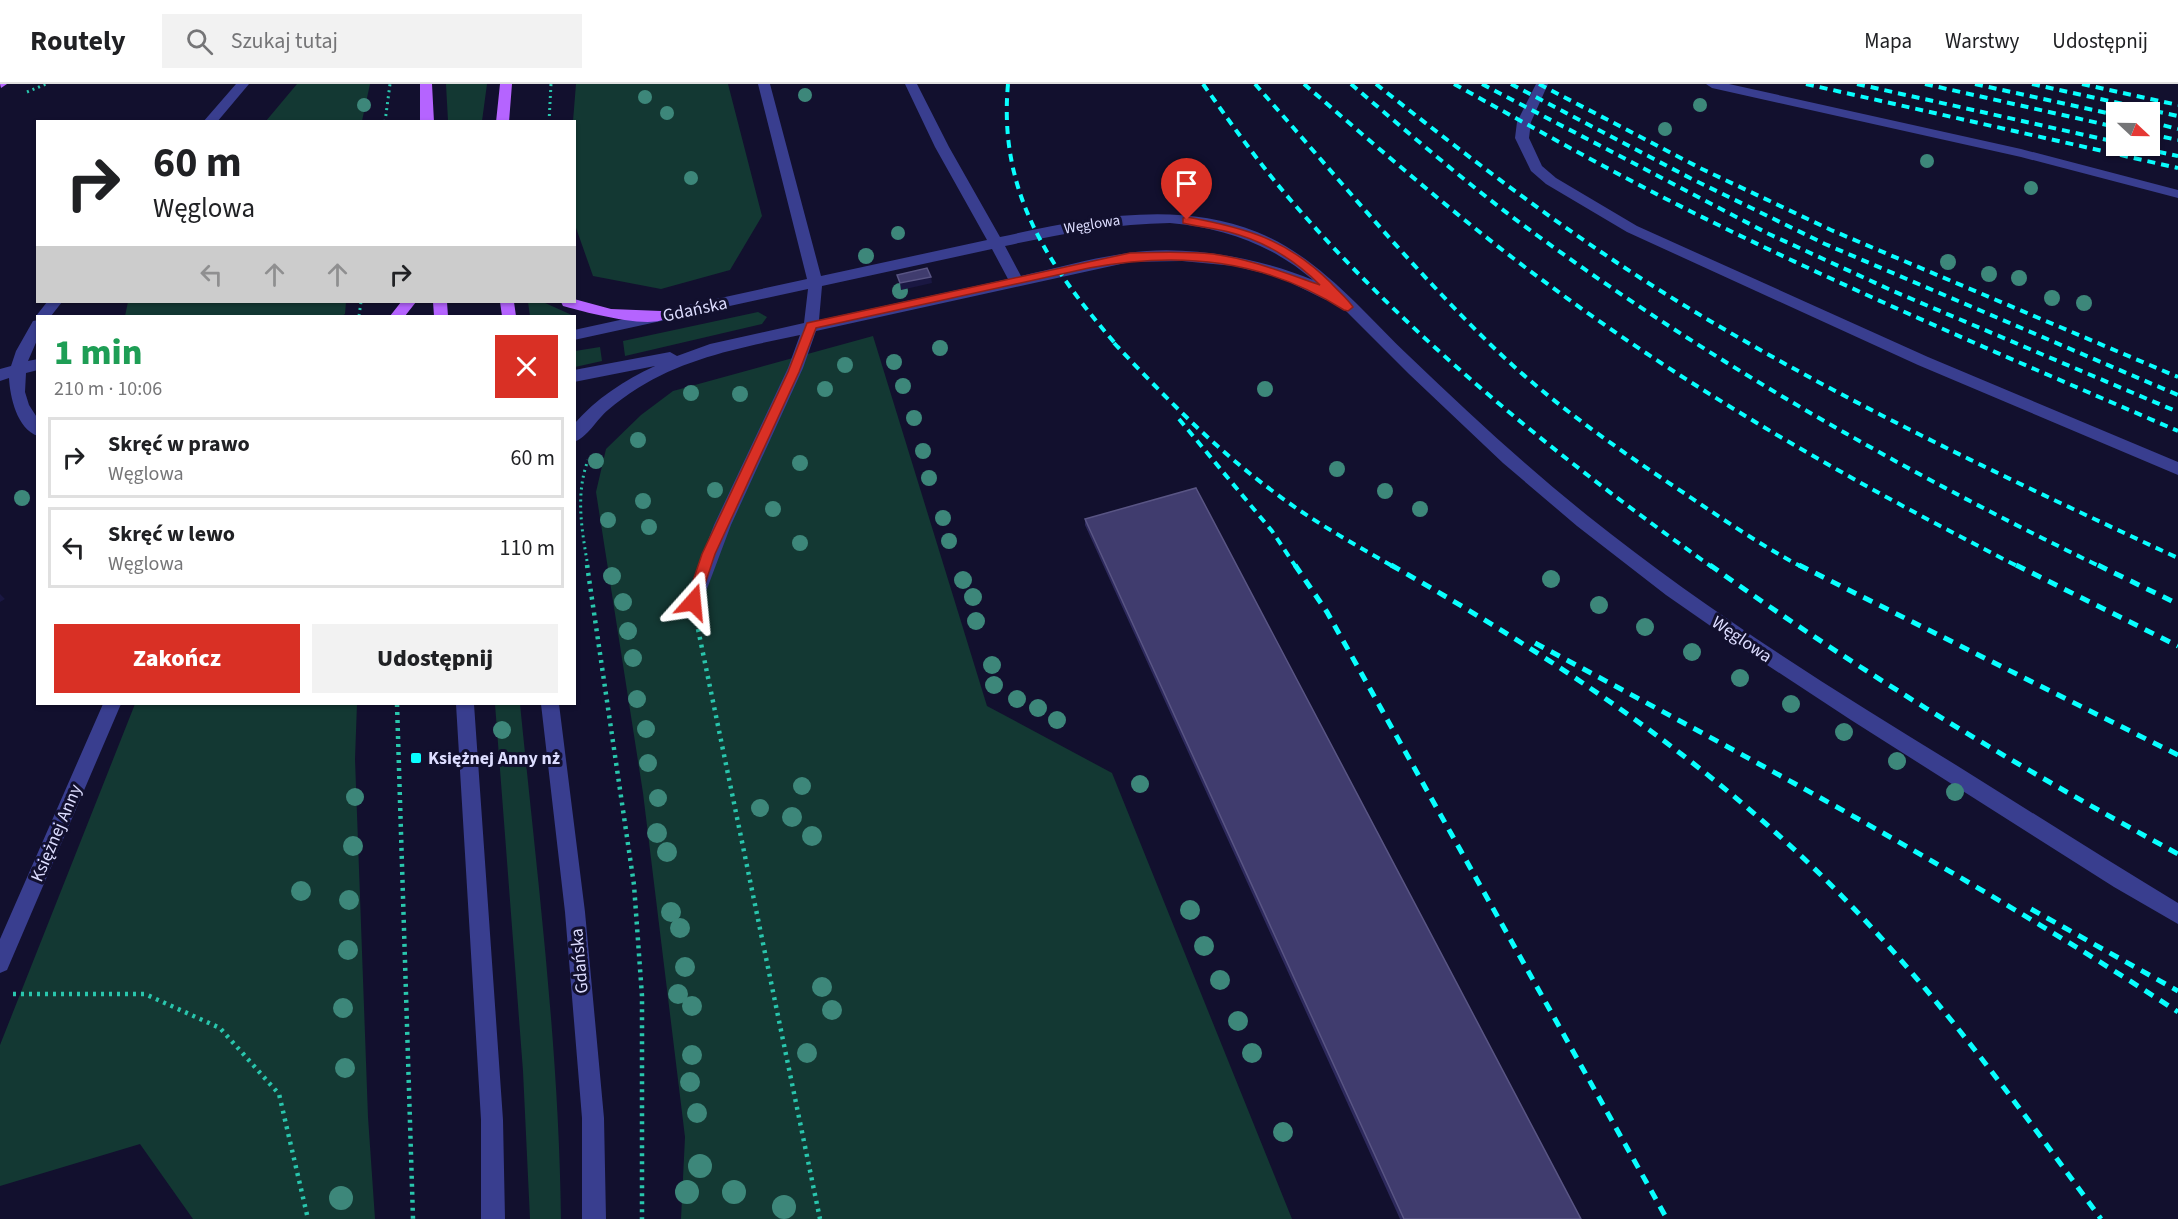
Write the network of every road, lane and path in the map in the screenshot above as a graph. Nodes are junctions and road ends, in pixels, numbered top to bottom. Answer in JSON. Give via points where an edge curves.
{"nodes":[{"id":1,"x":243,"y":84,"type":"edge"},
{"id":2,"x":390,"y":84,"type":"edge"},
{"id":3,"x":426,"y":84,"type":"edge"},
{"id":4,"x":506,"y":84,"type":"edge"},
{"id":5,"x":551,"y":84,"type":"edge"},
{"id":6,"x":764,"y":84,"type":"edge"},
{"id":7,"x":911,"y":84,"type":"edge"},
{"id":8,"x":1542,"y":84,"type":"edge"},
{"id":9,"x":1712,"y":84,"type":"edge"},
{"id":10,"x":211,"y":120,"type":"edge"},
{"id":11,"x":385,"y":120,"type":"edge"},
{"id":12,"x":427,"y":120,"type":"edge"},
{"id":13,"x":502,"y":120,"type":"edge"},
{"id":14,"x":549,"y":120,"type":"edge"},
{"id":15,"x":2178,"y":194,"type":"edge"},
{"id":16,"x":996,"y":243,"type":"junction"},
{"id":17,"x":1016,"y":280,"type":"junction"},
{"id":18,"x":815,"y":283,"type":"junction"},
{"id":19,"x":54,"y":303,"type":"edge"},
{"id":20,"x":408,"y":303,"type":"edge"},
{"id":21,"x":572,"y":303,"type":"edge"},
{"id":22,"x":1348,"y":307,"type":"junction"},
{"id":23,"x":44,"y":315,"type":"edge"},
{"id":24,"x":398,"y":315,"type":"edge"},
{"id":25,"x":661,"y":316,"type":"junction"},
{"id":26,"x":811,"y":325,"type":"junction"},
{"id":27,"x":36,"y":328,"type":"edge"},
{"id":28,"x":576,"y":335,"type":"edge"},
{"id":29,"x":710,"y":349,"type":"junction"},
{"id":30,"x":36,"y":365,"type":"edge"},
{"id":31,"x":16,"y":370,"type":"junction"},
{"id":32,"x":0,"y":375,"type":"edge"},
{"id":33,"x":576,"y":376,"type":"edge"},
{"id":34,"x":36,"y":428,"type":"edge"},
{"id":35,"x":576,"y":434,"type":"edge"},
{"id":36,"x":590,"y":453,"type":"dead end"},
{"id":37,"x":2178,"y":469,"type":"edge"},
{"id":38,"x":693,"y":602,"type":"joint"},
{"id":39,"x":112,"y":705,"type":"edge"},
{"id":40,"x":397,"y":705,"type":"edge"},
{"id":41,"x":465,"y":705,"type":"edge"},
{"id":42,"x":550,"y":705,"type":"edge"},
{"id":43,"x":2178,"y":914,"type":"edge"},
{"id":44,"x":0,"y":963,"type":"edge"},
{"id":45,"x":11,"y":994,"type":"dead end"},
{"id":46,"x":308,"y":1219,"type":"edge"},
{"id":47,"x":413,"y":1219,"type":"edge"},
{"id":48,"x":493,"y":1219,"type":"edge"},
{"id":49,"x":594,"y":1219,"type":"edge"},
{"id":50,"x":642,"y":1219,"type":"edge"},
{"id":51,"x":820,"y":1219,"type":"edge"}],
"edges":[{"from":1,"to":10,"type":"street"},
{"from":2,"to":11,"type":"path"},
{"from":3,"to":12,"type":"main road"},
{"from":4,"to":13,"type":"main road"},
{"from":5,"to":14,"type":"path"},
{"from":6,"to":18,"type":"street"},
{"from":7,"to":16,"type":"street"},
{"from":8,"to":37,"type":"street","via":[[1524,122],[1522,138],[1536,168],[1551,181],[1632,230],[1923,361]]},
{"from":9,"to":15,"type":"street","via":[[2021,153]]},
{"from":16,"to":17,"type":"street"},
{"from":16,"to":18,"type":"street","name":"Węglowa"},
{"from":16,"to":22,"type":"street","name":"Węglowa","via":[[1138,217],[1202,222],[1258,238],[1282,250],[1307,266]]},
{"from":17,"to":22,"type":"street","name":"Węglowa","via":[[1130,257],[1215,258],[1293,278]]},
{"from":17,"to":26,"type":"street","name":"Węglowa"},
{"from":18,"to":25,"type":"street","name":"Gdańska"},
{"from":18,"to":26,"type":"street"},
{"from":19,"to":23,"type":"street"},
{"from":20,"to":24,"type":"main road"},
{"from":21,"to":25,"type":"main road","via":[[611,314]]},
{"from":22,"to":43,"type":"street","name":"Węglowa","via":[[1523,472],[1656,580],[1875,726]]},
{"from":25,"to":28,"type":"street","name":"Gdańska"},
{"from":26,"to":29,"type":"street"},
{"from":26,"to":38,"type":"street","via":[[708,554]]},
{"from":27,"to":31,"type":"street","via":[[25,343]]},
{"from":29,"to":33,"type":"street"},
{"from":29,"to":35,"type":"street","via":[[632,383],[611,397]]},
{"from":30,"to":31,"type":"street"},
{"from":31,"to":32,"type":"street"},
{"from":31,"to":34,"type":"street","via":[[18,396],[28,421]]},
{"from":36,"to":50,"type":"path","via":[[581,479],[581,522],[634,885],[642,996]]},
{"from":38,"to":51,"type":"path"},
{"from":39,"to":44,"type":"street","name":"Księżnej Anny"},
{"from":40,"to":47,"type":"path"},
{"from":41,"to":48,"type":"street","via":[[491,1108]]},
{"from":42,"to":49,"type":"street","name":"Gdańska","via":[[575,912],[592,1118]]},
{"from":45,"to":46,"type":"path","via":[[145,994],[220,1028],[279,1094]]}]}
